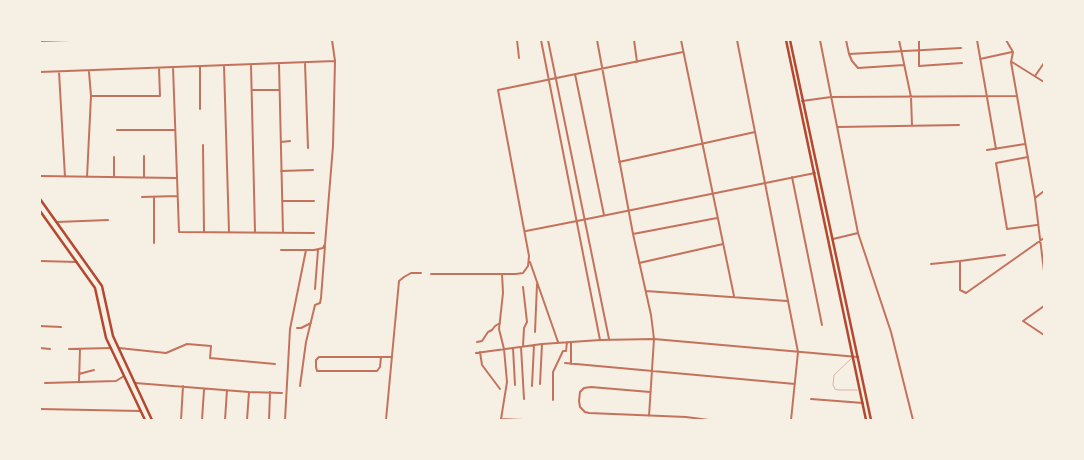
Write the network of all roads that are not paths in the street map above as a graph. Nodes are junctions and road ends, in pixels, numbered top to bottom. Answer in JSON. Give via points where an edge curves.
{"nodes":[{"id":1,"x":70,"y":40,"type":"edge"},
{"id":2,"x":332,"y":40,"type":"edge"},
{"id":3,"x":517,"y":40,"type":"edge"},
{"id":4,"x":541,"y":40,"type":"edge"},
{"id":5,"x":548,"y":40,"type":"edge"},
{"id":6,"x":597,"y":40,"type":"edge"},
{"id":7,"x":634,"y":40,"type":"edge"},
{"id":8,"x":681,"y":40,"type":"edge"},
{"id":9,"x":737,"y":40,"type":"edge"},
{"id":10,"x":786,"y":40,"type":"edge"},
{"id":11,"x":790,"y":40,"type":"edge"},
{"id":12,"x":820,"y":40,"type":"edge"},
{"id":13,"x":846,"y":40,"type":"edge"},
{"id":14,"x":899,"y":40,"type":"edge"},
{"id":15,"x":920,"y":40,"type":"edge"},
{"id":16,"x":977,"y":40,"type":"edge"},
{"id":17,"x":1006,"y":40,"type":"edge"},
{"id":18,"x":40,"y":41,"type":"edge"},
{"id":19,"x":961,"y":48,"type":"dead end"},
{"id":20,"x":919,"y":50,"type":"junction"},
{"id":21,"x":900,"y":51,"type":"junction"},
{"id":22,"x":684,"y":52,"type":"junction"},
{"id":23,"x":1013,"y":52,"type":"junction"},
{"id":24,"x":849,"y":54,"type":"junction"},
{"id":25,"x":519,"y":58,"type":"dead end"},
{"id":26,"x":980,"y":59,"type":"junction"},
{"id":27,"x":335,"y":61,"type":"junction"},
{"id":28,"x":305,"y":62,"type":"junction"},
{"id":29,"x":637,"y":62,"type":"junction"},
{"id":30,"x":1011,"y":62,"type":"junction"},
{"id":31,"x":962,"y":63,"type":"dead end"},
{"id":32,"x":1044,"y":63,"type":"edge"},
{"id":33,"x":252,"y":64,"type":"junction"},
{"id":34,"x":279,"y":64,"type":"junction"},
{"id":35,"x":200,"y":66,"type":"junction"},
{"id":36,"x":224,"y":66,"type":"junction"},
{"id":37,"x":904,"y":66,"type":"junction"},
{"id":38,"x":159,"y":68,"type":"junction"},
{"id":39,"x":173,"y":68,"type":"junction"},
{"id":40,"x":601,"y":69,"type":"junction"},
{"id":41,"x":89,"y":71,"type":"junction"},
{"id":42,"x":40,"y":72,"type":"edge"},
{"id":43,"x":59,"y":72,"type":"junction"},
{"id":44,"x":575,"y":74,"type":"junction"},
{"id":45,"x":1035,"y":76,"type":"junction"},
{"id":46,"x":555,"y":78,"type":"junction"},
{"id":47,"x":548,"y":80,"type":"junction"},
{"id":48,"x":1044,"y":82,"type":"edge"},
{"id":49,"x":252,"y":90,"type":"junction"},
{"id":50,"x":279,"y":90,"type":"junction"},
{"id":51,"x":91,"y":96,"type":"junction"},
{"id":52,"x":986,"y":96,"type":"junction"},
{"id":53,"x":1016,"y":96,"type":"junction"},
{"id":54,"x":831,"y":97,"type":"junction"},
{"id":55,"x":911,"y":97,"type":"junction"},
{"id":56,"x":801,"y":101,"type":"junction"},
{"id":57,"x":200,"y":109,"type":"dead end"},
{"id":58,"x":959,"y":125,"type":"dead end"},
{"id":59,"x":912,"y":126,"type":"junction"},
{"id":60,"x":837,"y":127,"type":"junction"},
{"id":61,"x":117,"y":130,"type":"dead end"},
{"id":62,"x":175,"y":130,"type":"junction"},
{"id":63,"x":755,"y":132,"type":"junction"},
{"id":64,"x":290,"y":141,"type":"dead end"},
{"id":65,"x":281,"y":142,"type":"junction"},
{"id":66,"x":702,"y":144,"type":"junction"},
{"id":67,"x":1025,"y":144,"type":"junction"},
{"id":68,"x":203,"y":145,"type":"dead end"},
{"id":69,"x":308,"y":148,"type":"dead end"},
{"id":70,"x":996,"y":149,"type":"junction"},
{"id":71,"x":987,"y":150,"type":"dead end"},
{"id":72,"x":144,"y":156,"type":"dead end"},
{"id":73,"x":114,"y":157,"type":"dead end"},
{"id":74,"x":1028,"y":157,"type":"junction"},
{"id":75,"x":619,"y":162,"type":"junction"},
{"id":76,"x":313,"y":170,"type":"dead end"},
{"id":77,"x":281,"y":171,"type":"junction"},
{"id":78,"x":818,"y":172,"type":"junction"},
{"id":79,"x":814,"y":173,"type":"junction"},
{"id":80,"x":40,"y":176,"type":"edge"},
{"id":81,"x":65,"y":177,"type":"junction"},
{"id":82,"x":87,"y":177,"type":"junction"},
{"id":83,"x":114,"y":177,"type":"junction"},
{"id":84,"x":144,"y":177,"type":"junction"},
{"id":85,"x":792,"y":177,"type":"junction"},
{"id":86,"x":176,"y":178,"type":"junction"},
{"id":87,"x":765,"y":183,"type":"junction"},
{"id":88,"x":1044,"y":191,"type":"edge"},
{"id":89,"x":713,"y":194,"type":"junction"},
{"id":90,"x":177,"y":196,"type":"junction"},
{"id":91,"x":142,"y":197,"type":"dead end"},
{"id":92,"x":154,"y":197,"type":"junction"},
{"id":93,"x":1035,"y":198,"type":"junction"},
{"id":94,"x":40,"y":199,"type":"edge"},
{"id":95,"x":282,"y":201,"type":"junction"},
{"id":96,"x":314,"y":201,"type":"dead end"},
{"id":97,"x":40,"y":211,"type":"edge"},
{"id":98,"x":628,"y":211,"type":"junction"},
{"id":99,"x":604,"y":216,"type":"junction"},
{"id":100,"x":718,"y":217,"type":"junction"},
{"id":101,"x":108,"y":220,"type":"dead end"},
{"id":102,"x":584,"y":220,"type":"junction"},
{"id":103,"x":577,"y":221,"type":"junction"},
{"id":104,"x":57,"y":222,"type":"junction"},
{"id":105,"x":1038,"y":225,"type":"junction"},
{"id":106,"x":204,"y":232,"type":"junction"},
{"id":107,"x":229,"y":232,"type":"junction"},
{"id":108,"x":255,"y":232,"type":"junction"},
{"id":109,"x":525,"y":232,"type":"junction"},
{"id":110,"x":283,"y":233,"type":"junction"},
{"id":111,"x":314,"y":233,"type":"dead end"},
{"id":112,"x":858,"y":233,"type":"junction"},
{"id":113,"x":633,"y":234,"type":"junction"},
{"id":114,"x":1044,"y":238,"type":"edge"},
{"id":115,"x":833,"y":239,"type":"junction"},
{"id":116,"x":1039,"y":241,"type":"junction"},
{"id":117,"x":154,"y":243,"type":"dead end"},
{"id":118,"x":325,"y":244,"type":"junction"},
{"id":119,"x":723,"y":244,"type":"junction"},
{"id":120,"x":281,"y":250,"type":"dead end"},
{"id":121,"x":306,"y":250,"type":"junction"},
{"id":122,"x":318,"y":250,"type":"junction"},
{"id":123,"x":1005,"y":255,"type":"dead end"},
{"id":124,"x":960,"y":260,"type":"junction"},
{"id":125,"x":40,"y":261,"type":"edge"},
{"id":126,"x":77,"y":262,"type":"junction"},
{"id":127,"x":530,"y":262,"type":"junction"},
{"id":128,"x":639,"y":263,"type":"junction"},
{"id":129,"x":931,"y":264,"type":"dead end"},
{"id":130,"x":1044,"y":271,"type":"edge"},
{"id":131,"x":421,"y":273,"type":"dead end"},
{"id":132,"x":432,"y":274,"type":"dead end"},
{"id":133,"x":502,"y":274,"type":"junction"},
{"id":134,"x":537,"y":284,"type":"junction"},
{"id":135,"x":523,"y":287,"type":"dead end"},
{"id":136,"x":315,"y":288,"type":"dead end"},
{"id":137,"x":646,"y":291,"type":"junction"},
{"id":138,"x":734,"y":296,"type":"junction"},
{"id":139,"x":787,"y":300,"type":"junction"},
{"id":140,"x":1044,"y":306,"type":"edge"},
{"id":141,"x":311,"y":323,"type":"junction"},
{"id":142,"x":500,"y":323,"type":"junction"},
{"id":143,"x":822,"y":325,"type":"dead end"},
{"id":144,"x":40,"y":326,"type":"edge"},
{"id":145,"x":61,"y":327,"type":"dead end"},
{"id":146,"x":297,"y":328,"type":"dead end"},
{"id":147,"x":535,"y":332,"type":"dead end"},
{"id":148,"x":1044,"y":336,"type":"edge"},
{"id":149,"x":654,"y":339,"type":"junction"},
{"id":150,"x":600,"y":340,"type":"junction"},
{"id":151,"x":609,"y":340,"type":"junction"},
{"id":152,"x":476,"y":342,"type":"dead end"},
{"id":153,"x":567,"y":342,"type":"junction"},
{"id":154,"x":571,"y":342,"type":"junction"},
{"id":155,"x":559,"y":343,"type":"junction"},
{"id":156,"x":542,"y":344,"type":"junction"},
{"id":157,"x":534,"y":345,"type":"junction"},
{"id":158,"x":522,"y":347,"type":"junction"},
{"id":159,"x":40,"y":348,"type":"edge"},
{"id":160,"x":111,"y":348,"type":"junction"},
{"id":161,"x":119,"y":348,"type":"junction"},
{"id":162,"x":513,"y":348,"type":"junction"},
{"id":163,"x":50,"y":349,"type":"dead end"},
{"id":164,"x":69,"y":349,"type":"dead end"},
{"id":165,"x":80,"y":349,"type":"junction"},
{"id":166,"x":504,"y":349,"type":"junction"},
{"id":167,"x":480,"y":352,"type":"junction"},
{"id":168,"x":798,"y":352,"type":"junction"},
{"id":169,"x":476,"y":353,"type":"dead end"},
{"id":170,"x":381,"y":357,"type":"junction"},
{"id":171,"x":391,"y":357,"type":"junction"},
{"id":172,"x":853,"y":357,"type":"junction"},
{"id":173,"x":858,"y":357,"type":"junction"},
{"id":174,"x":565,"y":363,"type":"dead end"},
{"id":175,"x":275,"y":364,"type":"dead end"},
{"id":176,"x":571,"y":364,"type":"junction"},
{"id":177,"x":94,"y":370,"type":"dead end"},
{"id":178,"x":652,"y":370,"type":"junction"},
{"id":179,"x":79,"y":374,"type":"junction"},
{"id":180,"x":124,"y":376,"type":"junction"},
{"id":181,"x":80,"y":382,"type":"junction"},
{"id":182,"x":45,"y":383,"type":"dead end"},
{"id":183,"x":135,"y":383,"type":"junction"},
{"id":184,"x":515,"y":384,"type":"dead end"},
{"id":185,"x":540,"y":384,"type":"dead end"},
{"id":186,"x":795,"y":384,"type":"junction"},
{"id":187,"x":183,"y":386,"type":"junction"},
{"id":188,"x":300,"y":386,"type":"dead end"},
{"id":189,"x":532,"y":386,"type":"dead end"},
{"id":190,"x":204,"y":389,"type":"junction"},
{"id":191,"x":500,"y":389,"type":"dead end"},
{"id":192,"x":227,"y":390,"type":"junction"},
{"id":193,"x":860,"y":390,"type":"junction"},
{"id":194,"x":249,"y":392,"type":"junction"},
{"id":195,"x":270,"y":392,"type":"junction"},
{"id":196,"x":650,"y":392,"type":"junction"},
{"id":197,"x":282,"y":393,"type":"dead end"},
{"id":198,"x":524,"y":400,"type":"dead end"},
{"id":199,"x":553,"y":400,"type":"dead end"},
{"id":200,"x":811,"y":400,"type":"dead end"},
{"id":201,"x":863,"y":403,"type":"junction"},
{"id":202,"x":40,"y":408,"type":"edge"},
{"id":203,"x":141,"y":411,"type":"junction"},
{"id":204,"x":649,"y":416,"type":"junction"},
{"id":205,"x":655,"y":416,"type":"junction"},
{"id":206,"x":145,"y":420,"type":"edge"},
{"id":207,"x":152,"y":420,"type":"edge"},
{"id":208,"x":181,"y":420,"type":"edge"},
{"id":209,"x":202,"y":420,"type":"edge"},
{"id":210,"x":225,"y":420,"type":"edge"},
{"id":211,"x":247,"y":420,"type":"edge"},
{"id":212,"x":268,"y":420,"type":"edge"},
{"id":213,"x":285,"y":420,"type":"edge"},
{"id":214,"x":386,"y":420,"type":"edge"},
{"id":215,"x":523,"y":420,"type":"edge"},
{"id":216,"x":655,"y":420,"type":"edge"},
{"id":217,"x":709,"y":420,"type":"edge"},
{"id":218,"x":791,"y":420,"type":"edge"},
{"id":219,"x":866,"y":420,"type":"edge"},
{"id":220,"x":870,"y":420,"type":"edge"},
{"id":221,"x":913,"y":420,"type":"edge"}],
"edges":[{"from":1,"to":18,"type":"street"},
{"from":2,"to":27,"type":"street"},
{"from":3,"to":25,"type":"street"},
{"from":4,"to":47,"type":"street"},
{"from":5,"to":46,"type":"street"},
{"from":6,"to":40,"type":"street"},
{"from":7,"to":29,"type":"street"},
{"from":8,"to":22,"type":"street"},
{"from":9,"to":63,"type":"street"},
{"from":10,"to":56,"type":"main road"},
{"from":11,"to":56,"type":"main road"},
{"from":12,"to":54,"type":"street"},
{"from":13,"to":24,"type":"street"},
{"from":14,"to":21,"type":"street"},
{"from":15,"to":20,"type":"street"},
{"from":16,"to":26,"type":"street"},
{"from":17,"to":23,"type":"street"},
{"from":19,"to":20,"type":"street"},
{"from":20,"to":21,"type":"street"},
{"from":20,"to":31,"type":"street","via":[[919,66]]},
{"from":21,"to":24,"type":"street"},
{"from":21,"to":37,"type":"street"},
{"from":22,"to":29,"type":"street"},
{"from":22,"to":66,"type":"street"},
{"from":23,"to":26,"type":"street"},
{"from":23,"to":30,"type":"street"},
{"from":24,"to":37,"type":"street","via":[[858,68]]},
{"from":26,"to":52,"type":"street"},
{"from":27,"to":28,"type":"street"},
{"from":27,"to":118,"type":"street"},
{"from":28,"to":34,"type":"street"},
{"from":28,"to":69,"type":"street"},
{"from":29,"to":40,"type":"street"},
{"from":30,"to":45,"type":"street"},
{"from":30,"to":53,"type":"street"},
{"from":32,"to":45,"type":"street"},
{"from":33,"to":34,"type":"street"},
{"from":33,"to":36,"type":"street"},
{"from":33,"to":49,"type":"street"},
{"from":34,"to":50,"type":"street"},
{"from":35,"to":36,"type":"street"},
{"from":35,"to":39,"type":"street"},
{"from":35,"to":57,"type":"street"},
{"from":36,"to":107,"type":"street"},
{"from":37,"to":55,"type":"street"},
{"from":38,"to":39,"type":"street"},
{"from":38,"to":41,"type":"street"},
{"from":38,"to":51,"type":"street","via":[[160,96]]},
{"from":39,"to":62,"type":"street"},
{"from":40,"to":44,"type":"street"},
{"from":40,"to":75,"type":"street"},
{"from":41,"to":43,"type":"street"},
{"from":41,"to":51,"type":"street"},
{"from":42,"to":43,"type":"street"},
{"from":43,"to":81,"type":"street"},
{"from":44,"to":46,"type":"street"},
{"from":44,"to":99,"type":"street"},
{"from":45,"to":48,"type":"street"},
{"from":46,"to":47,"type":"street"},
{"from":46,"to":102,"type":"street"},
{"from":47,"to":103,"type":"street"},
{"from":47,"to":109,"type":"street","via":[[498,90]]},
{"from":49,"to":50,"type":"street"},
{"from":49,"to":108,"type":"street"},
{"from":50,"to":65,"type":"street"},
{"from":51,"to":82,"type":"street"},
{"from":52,"to":53,"type":"street"},
{"from":52,"to":55,"type":"street"},
{"from":52,"to":70,"type":"street"},
{"from":53,"to":67,"type":"street"},
{"from":54,"to":55,"type":"street"},
{"from":54,"to":56,"type":"street"},
{"from":54,"to":60,"type":"street"},
{"from":55,"to":59,"type":"street"},
{"from":56,"to":78,"type":"main road"},
{"from":56,"to":79,"type":"main road"},
{"from":58,"to":59,"type":"street"},
{"from":59,"to":60,"type":"street"},
{"from":60,"to":112,"type":"street"},
{"from":61,"to":62,"type":"street"},
{"from":62,"to":86,"type":"street"},
{"from":63,"to":66,"type":"street"},
{"from":63,"to":87,"type":"street"},
{"from":64,"to":65,"type":"street"},
{"from":65,"to":77,"type":"street"},
{"from":66,"to":75,"type":"street"},
{"from":66,"to":89,"type":"street"},
{"from":67,"to":70,"type":"street"},
{"from":67,"to":74,"type":"street"},
{"from":68,"to":106,"type":"street"},
{"from":70,"to":71,"type":"street"},
{"from":72,"to":84,"type":"street"},
{"from":73,"to":83,"type":"street"},
{"from":74,"to":93,"type":"street"},
{"from":74,"to":105,"type":"street","via":[[996,162],[1006,229]]},
{"from":75,"to":98,"type":"street"},
{"from":76,"to":77,"type":"street"},
{"from":77,"to":95,"type":"street"},
{"from":78,"to":79,"type":"street"},
{"from":78,"to":115,"type":"main road"},
{"from":79,"to":85,"type":"street"},
{"from":79,"to":172,"type":"main road"},
{"from":80,"to":81,"type":"street"},
{"from":81,"to":82,"type":"street"},
{"from":82,"to":83,"type":"street"},
{"from":83,"to":84,"type":"street"},
{"from":84,"to":86,"type":"street"},
{"from":85,"to":87,"type":"street"},
{"from":85,"to":143,"type":"street"},
{"from":86,"to":90,"type":"street"},
{"from":87,"to":89,"type":"street"},
{"from":87,"to":139,"type":"street"},
{"from":88,"to":93,"type":"street"},
{"from":89,"to":98,"type":"street"},
{"from":89,"to":100,"type":"street"},
{"from":90,"to":92,"type":"street"},
{"from":90,"to":106,"type":"street","via":[[179,232]]},
{"from":91,"to":92,"type":"street"},
{"from":92,"to":117,"type":"street"},
{"from":93,"to":105,"type":"street"},
{"from":94,"to":104,"type":"main road"},
{"from":95,"to":96,"type":"street"},
{"from":95,"to":110,"type":"street"},
{"from":97,"to":126,"type":"main road"},
{"from":98,"to":99,"type":"street"},
{"from":98,"to":113,"type":"street"},
{"from":99,"to":102,"type":"street"},
{"from":100,"to":113,"type":"street"},
{"from":100,"to":119,"type":"street"},
{"from":101,"to":104,"type":"street"},
{"from":102,"to":103,"type":"street"},
{"from":102,"to":151,"type":"street"},
{"from":103,"to":109,"type":"street"},
{"from":103,"to":150,"type":"street"},
{"from":104,"to":161,"type":"main road","via":[[102,286],[113,336]]},
{"from":105,"to":116,"type":"street"},
{"from":106,"to":107,"type":"street"},
{"from":107,"to":108,"type":"street"},
{"from":108,"to":110,"type":"street"},
{"from":109,"to":127,"type":"street"},
{"from":110,"to":111,"type":"street"},
{"from":112,"to":115,"type":"street"},
{"from":112,"to":221,"type":"street","via":[[891,332]]},
{"from":113,"to":128,"type":"street"},
{"from":114,"to":116,"type":"street"},
{"from":115,"to":173,"type":"main road"},
{"from":116,"to":124,"type":"street","via":[[966,293],[960,290]]},
{"from":116,"to":130,"type":"street"},
{"from":118,"to":122,"type":"street"},
{"from":118,"to":141,"type":"street","via":[[321,298],[315,305]]},
{"from":119,"to":128,"type":"street"},
{"from":119,"to":138,"type":"street"},
{"from":120,"to":121,"type":"street"},
{"from":121,"to":122,"type":"street"},
{"from":121,"to":213,"type":"street","via":[[290,329]]},
{"from":122,"to":136,"type":"street"},
{"from":123,"to":124,"type":"street"},
{"from":124,"to":129,"type":"street"},
{"from":125,"to":126,"type":"street"},
{"from":126,"to":160,"type":"main road","via":[[95,288]]},
{"from":127,"to":133,"type":"street","via":[[523,273]]},
{"from":127,"to":134,"type":"street"},
{"from":128,"to":137,"type":"street"},
{"from":131,"to":171,"type":"street","via":[[399,281]]},
{"from":132,"to":133,"type":"street"},
{"from":133,"to":142,"type":"street"},
{"from":134,"to":147,"type":"street"},
{"from":134,"to":155,"type":"street"},
{"from":135,"to":158,"type":"street","via":[[527,322]]},
{"from":137,"to":138,"type":"street"},
{"from":137,"to":149,"type":"street"},
{"from":138,"to":139,"type":"street"},
{"from":139,"to":168,"type":"street"},
{"from":140,"to":148,"type":"street","via":[[1023,321]]},
{"from":141,"to":146,"type":"street"},
{"from":141,"to":188,"type":"street"},
{"from":142,"to":152,"type":"street","via":[[482,341]]},
{"from":142,"to":166,"type":"street"},
{"from":144,"to":145,"type":"street"},
{"from":149,"to":151,"type":"street"},
{"from":149,"to":168,"type":"street"},
{"from":149,"to":178,"type":"street"},
{"from":150,"to":151,"type":"street"},
{"from":150,"to":154,"type":"street"},
{"from":153,"to":154,"type":"street"},
{"from":153,"to":155,"type":"street"},
{"from":153,"to":199,"type":"street","via":[[566,351],[563,350],[553,372]]},
{"from":154,"to":176,"type":"street"},
{"from":155,"to":156,"type":"street"},
{"from":156,"to":157,"type":"street"},
{"from":156,"to":185,"type":"street"},
{"from":157,"to":158,"type":"street"},
{"from":157,"to":189,"type":"street"},
{"from":158,"to":162,"type":"street"},
{"from":158,"to":198,"type":"street"},
{"from":159,"to":163,"type":"street"},
{"from":160,"to":165,"type":"street"},
{"from":160,"to":180,"type":"main road"},
{"from":161,"to":175,"type":"street","via":[[166,353],[187,344],[211,346],[210,358]]},
{"from":161,"to":183,"type":"main road"},
{"from":162,"to":166,"type":"street"},
{"from":162,"to":184,"type":"street"},
{"from":164,"to":165,"type":"street"},
{"from":165,"to":179,"type":"street"},
{"from":166,"to":167,"type":"street"},
{"from":166,"to":215,"type":"street","via":[[507,382],[501,419]]},
{"from":167,"to":169,"type":"street"},
{"from":167,"to":191,"type":"street","via":[[482,365]]},
{"from":168,"to":172,"type":"street"},
{"from":168,"to":186,"type":"street"},
{"from":170,"to":170,"type":"street","via":[[319,357],[316,367],[317,371],[377,371]]},
{"from":170,"to":171,"type":"street"},
{"from":171,"to":214,"type":"street"},
{"from":172,"to":173,"type":"street"},
{"from":172,"to":193,"type":"main road"},
{"from":172,"to":193,"type":"lane","via":[[834,375],[833,385],[838,390]]},
{"from":173,"to":220,"type":"main road"},
{"from":174,"to":176,"type":"street"},
{"from":176,"to":178,"type":"street"},
{"from":177,"to":179,"type":"street"},
{"from":178,"to":186,"type":"street"},
{"from":178,"to":196,"type":"street"},
{"from":179,"to":181,"type":"street"},
{"from":180,"to":181,"type":"street","via":[[116,381]]},
{"from":180,"to":203,"type":"main road"},
{"from":181,"to":182,"type":"street"},
{"from":183,"to":187,"type":"street"},
{"from":183,"to":207,"type":"main road"},
{"from":186,"to":218,"type":"street"},
{"from":187,"to":190,"type":"street"},
{"from":187,"to":208,"type":"street"},
{"from":190,"to":192,"type":"street"},
{"from":190,"to":209,"type":"street"},
{"from":192,"to":194,"type":"street"},
{"from":192,"to":210,"type":"street"},
{"from":193,"to":201,"type":"main road"},
{"from":194,"to":195,"type":"street"},
{"from":194,"to":211,"type":"street"},
{"from":195,"to":197,"type":"street"},
{"from":195,"to":212,"type":"street"},
{"from":196,"to":204,"type":"street"},
{"from":196,"to":204,"type":"street","via":[[591,387],[580,392],[579,401],[584,412]]},
{"from":200,"to":201,"type":"street"},
{"from":201,"to":219,"type":"main road"},
{"from":202,"to":203,"type":"street"},
{"from":203,"to":206,"type":"main road"},
{"from":204,"to":205,"type":"street"},
{"from":205,"to":216,"type":"street"},
{"from":205,"to":217,"type":"street"}]}
